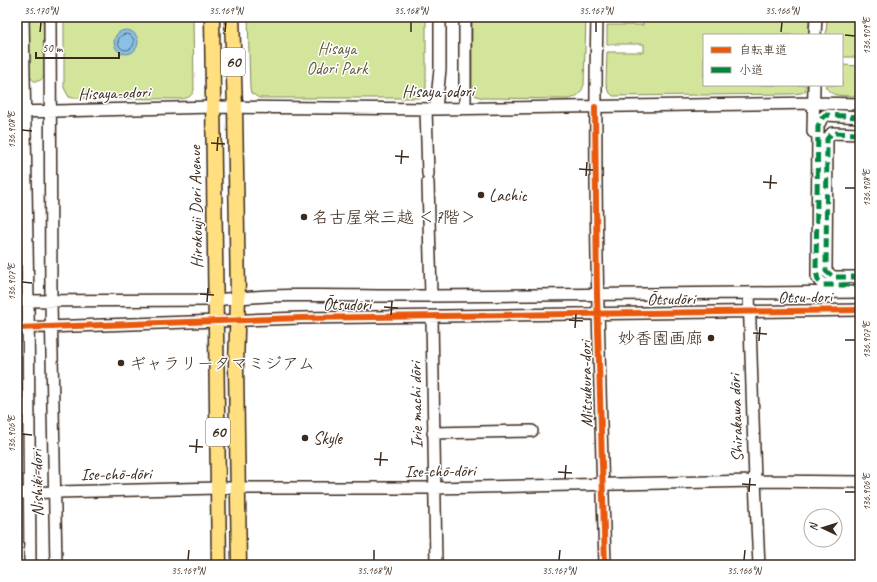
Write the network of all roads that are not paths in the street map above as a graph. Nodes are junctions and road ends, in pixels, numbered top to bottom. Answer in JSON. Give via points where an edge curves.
{"nodes":[{"id":1,"x":23,"y":17,"type":"edge"},
{"id":2,"x":50,"y":17,"type":"edge"},
{"id":3,"x":212,"y":17,"type":"edge"},
{"id":4,"x":232,"y":17,"type":"edge"},
{"id":5,"x":440,"y":17,"type":"edge"},
{"id":6,"x":465,"y":17,"type":"edge"},
{"id":7,"x":597,"y":17,"type":"edge"},
{"id":8,"x":816,"y":17,"type":"edge"},
{"id":9,"x":815,"y":34,"type":"edge"},
{"id":10,"x":814,"y":86,"type":"edge"},
{"id":11,"x":813,"y":103,"type":"junction"},
{"id":12,"x":860,"y":104,"type":"edge"},
{"id":13,"x":213,"y":107,"type":"junction"},
{"id":14,"x":235,"y":107,"type":"junction"},
{"id":15,"x":595,"y":107,"type":"junction"},
{"id":16,"x":465,"y":108,"type":"junction"},
{"id":17,"x":431,"y":109,"type":"junction"},
{"id":18,"x":21,"y":112,"type":"edge"},
{"id":19,"x":51,"y":112,"type":"junction"},
{"id":20,"x":860,"y":117,"type":"edge"},
{"id":21,"x":860,"y":134,"type":"edge"},
{"id":22,"x":860,"y":277,"type":"edge"},
{"id":23,"x":860,"y":285,"type":"edge"},
{"id":24,"x":812,"y":292,"type":"junction"},
{"id":25,"x":860,"y":292,"type":"edge"},
{"id":26,"x":749,"y":293,"type":"junction"},
{"id":27,"x":597,"y":294,"type":"junction"},
{"id":28,"x":431,"y":296,"type":"junction"},
{"id":29,"x":238,"y":297,"type":"junction"},
{"id":30,"x":216,"y":300,"type":"junction"},
{"id":31,"x":23,"y":301,"type":"edge"},
{"id":32,"x":51,"y":302,"type":"junction"},
{"id":33,"x":812,"y":310,"type":"junction"},
{"id":34,"x":860,"y":310,"type":"edge"},
{"id":35,"x":750,"y":312,"type":"junction"},
{"id":36,"x":598,"y":314,"type":"junction"},
{"id":37,"x":432,"y":317,"type":"junction"},
{"id":38,"x":216,"y":321,"type":"junction"},
{"id":39,"x":236,"y":321,"type":"junction"},
{"id":40,"x":52,"y":327,"type":"junction"},
{"id":41,"x":22,"y":328,"type":"edge"},
{"id":42,"x":532,"y":431,"type":"dead end"},
{"id":43,"x":433,"y":433,"type":"junction"},
{"id":44,"x":755,"y":481,"type":"junction"},
{"id":45,"x":860,"y":482,"type":"edge"},
{"id":46,"x":603,"y":485,"type":"junction"},
{"id":47,"x":218,"y":488,"type":"junction"},
{"id":48,"x":434,"y":488,"type":"junction"},
{"id":49,"x":237,"y":489,"type":"junction"},
{"id":50,"x":55,"y":492,"type":"junction"},
{"id":51,"x":17,"y":493,"type":"edge"},
{"id":52,"x":29,"y":493,"type":"junction"},
{"id":53,"x":30,"y":565,"type":"edge"},
{"id":54,"x":56,"y":565,"type":"edge"},
{"id":55,"x":219,"y":565,"type":"edge"},
{"id":56,"x":239,"y":565,"type":"edge"},
{"id":57,"x":436,"y":565,"type":"edge"},
{"id":58,"x":605,"y":565,"type":"edge"},
{"id":59,"x":759,"y":565,"type":"edge"}],
"edges":[{"from":1,"to":18,"type":"street","name":"Nishiki-dori"},
{"from":2,"to":19,"type":"street","name":"Nishiki-dori"},
{"from":3,"to":13,"type":"main road","name":"Hirokouji Dori Avenue","number":"60"},
{"from":4,"to":14,"type":"main road","number":"60"},
{"from":5,"to":17,"type":"street","via":[[440,69]]},
{"from":6,"to":16,"type":"street"},
{"from":7,"to":15,"type":"street","name":"Mitsukura-dori"},
{"from":8,"to":9,"type":"street"},
{"from":10,"to":11,"type":"street"},
{"from":11,"to":12,"type":"street","name":"Hisaya-odori"},
{"from":11,"to":15,"type":"street","name":"Hisaya-odori"},
{"from":11,"to":24,"type":"street"},
{"from":13,"to":14,"type":"street","name":"Hisaya-odori"},
{"from":13,"to":19,"type":"street","name":"Hisaya-odori"},
{"from":13,"to":30,"type":"main road","name":"Hirokouji Dori Avenue","number":"60"},
{"from":14,"to":17,"type":"street","name":"Hisaya-odori"},
{"from":14,"to":29,"type":"main road","number":"60"},
{"from":15,"to":16,"type":"street","name":"Hisaya-odori"},
{"from":15,"to":27,"type":"street","name":"Mitsukura-dori"},
{"from":16,"to":17,"type":"street","name":"Hisaya-odori"},
{"from":17,"to":28,"type":"street","via":[[428,178]]},
{"from":18,"to":19,"type":"street","name":"Hisaya-odori"},
{"from":18,"to":31,"type":"street","name":"Nishiki-dori"},
{"from":19,"to":32,"type":"street","name":"Nishiki-dori"},
{"from":20,"to":23,"type":"street","via":[[826,116],[818,126],[816,263],[817,277],[824,285]]},
{"from":21,"to":22,"type":"street","via":[[832,133],[827,139],[826,271],[833,277]]},
{"from":24,"to":25,"type":"street","name":"Otsu-dori"},
{"from":24,"to":26,"type":"street","name":"Otsu-dori"},
{"from":24,"to":33,"type":"street"},
{"from":26,"to":27,"type":"street","name":"Ōtsudōri"},
{"from":26,"to":35,"type":"street","name":"Shirakawa dōri"},
{"from":27,"to":28,"type":"street","name":"Ōtsudōri"},
{"from":27,"to":36,"type":"street","name":"Mitsukura-dori"},
{"from":28,"to":29,"type":"street","name":"Ōtsudōri"},
{"from":29,"to":30,"type":"street","name":"Ōtsudōri"},
{"from":29,"to":39,"type":"main road","number":"60"},
{"from":30,"to":32,"type":"street","name":"Ōtsudōri"},
{"from":30,"to":38,"type":"main road","name":"Hirokouji Dori Avenue","number":"60"},
{"from":31,"to":32,"type":"street","name":"Ōtsudōri"},
{"from":31,"to":41,"type":"street","name":"Nishiki-dori"},
{"from":32,"to":40,"type":"street","name":"Nishiki-dori"},
{"from":33,"to":34,"type":"street","name":"Otsu-dori"},
{"from":33,"to":35,"type":"street","name":"Otsu-dori"},
{"from":35,"to":36,"type":"street","name":"Ōtsudōri"},
{"from":35,"to":44,"type":"street","name":"Shirakawa dōri"},
{"from":36,"to":37,"type":"street","name":"Ōtsudōri"},
{"from":36,"to":46,"type":"street","name":"Mitsukura-dori"},
{"from":37,"to":39,"type":"street","name":"Ōtsudōri"},
{"from":37,"to":43,"type":"street","name":"Irie machi dōri"},
{"from":38,"to":39,"type":"street","name":"Ōtsudōri"},
{"from":38,"to":40,"type":"street","name":"Ōtsudōri"},
{"from":38,"to":47,"type":"main road","name":"Hirokouji Dori Avenue","number":"60"},
{"from":39,"to":49,"type":"main road","number":"60"},
{"from":40,"to":41,"type":"street","name":"Ōtsudōri"},
{"from":40,"to":50,"type":"street","name":"Nishiki-dori"},
{"from":41,"to":52,"type":"street","name":"Nishiki-dori"},
{"from":42,"to":43,"type":"street"},
{"from":43,"to":48,"type":"street","name":"Irie machi dōri"},
{"from":44,"to":45,"type":"street","name":"Ise-chō-dōri"},
{"from":44,"to":46,"type":"street","name":"Ise-chō-dōri"},
{"from":44,"to":59,"type":"street","name":"Shirakawa dōri"},
{"from":46,"to":48,"type":"street","name":"Ise-chō-dōri"},
{"from":46,"to":58,"type":"street","name":"Mitsukura-dori"},
{"from":47,"to":49,"type":"street","name":"Ise-chō-dōri"},
{"from":47,"to":50,"type":"street","name":"Ise-chō-dōri"},
{"from":47,"to":55,"type":"main road","name":"Hirokouji Dori Avenue","number":"60"},
{"from":48,"to":49,"type":"street","name":"Ise-chō-dōri"},
{"from":48,"to":57,"type":"street","name":"Irie machi dōri"},
{"from":49,"to":56,"type":"main road","number":"60"},
{"from":50,"to":52,"type":"street","name":"Ise-chō-dōri"},
{"from":50,"to":54,"type":"street","name":"Nishiki-dori"},
{"from":51,"to":52,"type":"street","name":"Ise-chō-dōri"},
{"from":52,"to":53,"type":"street","name":"Nishiki-dori"}]}
